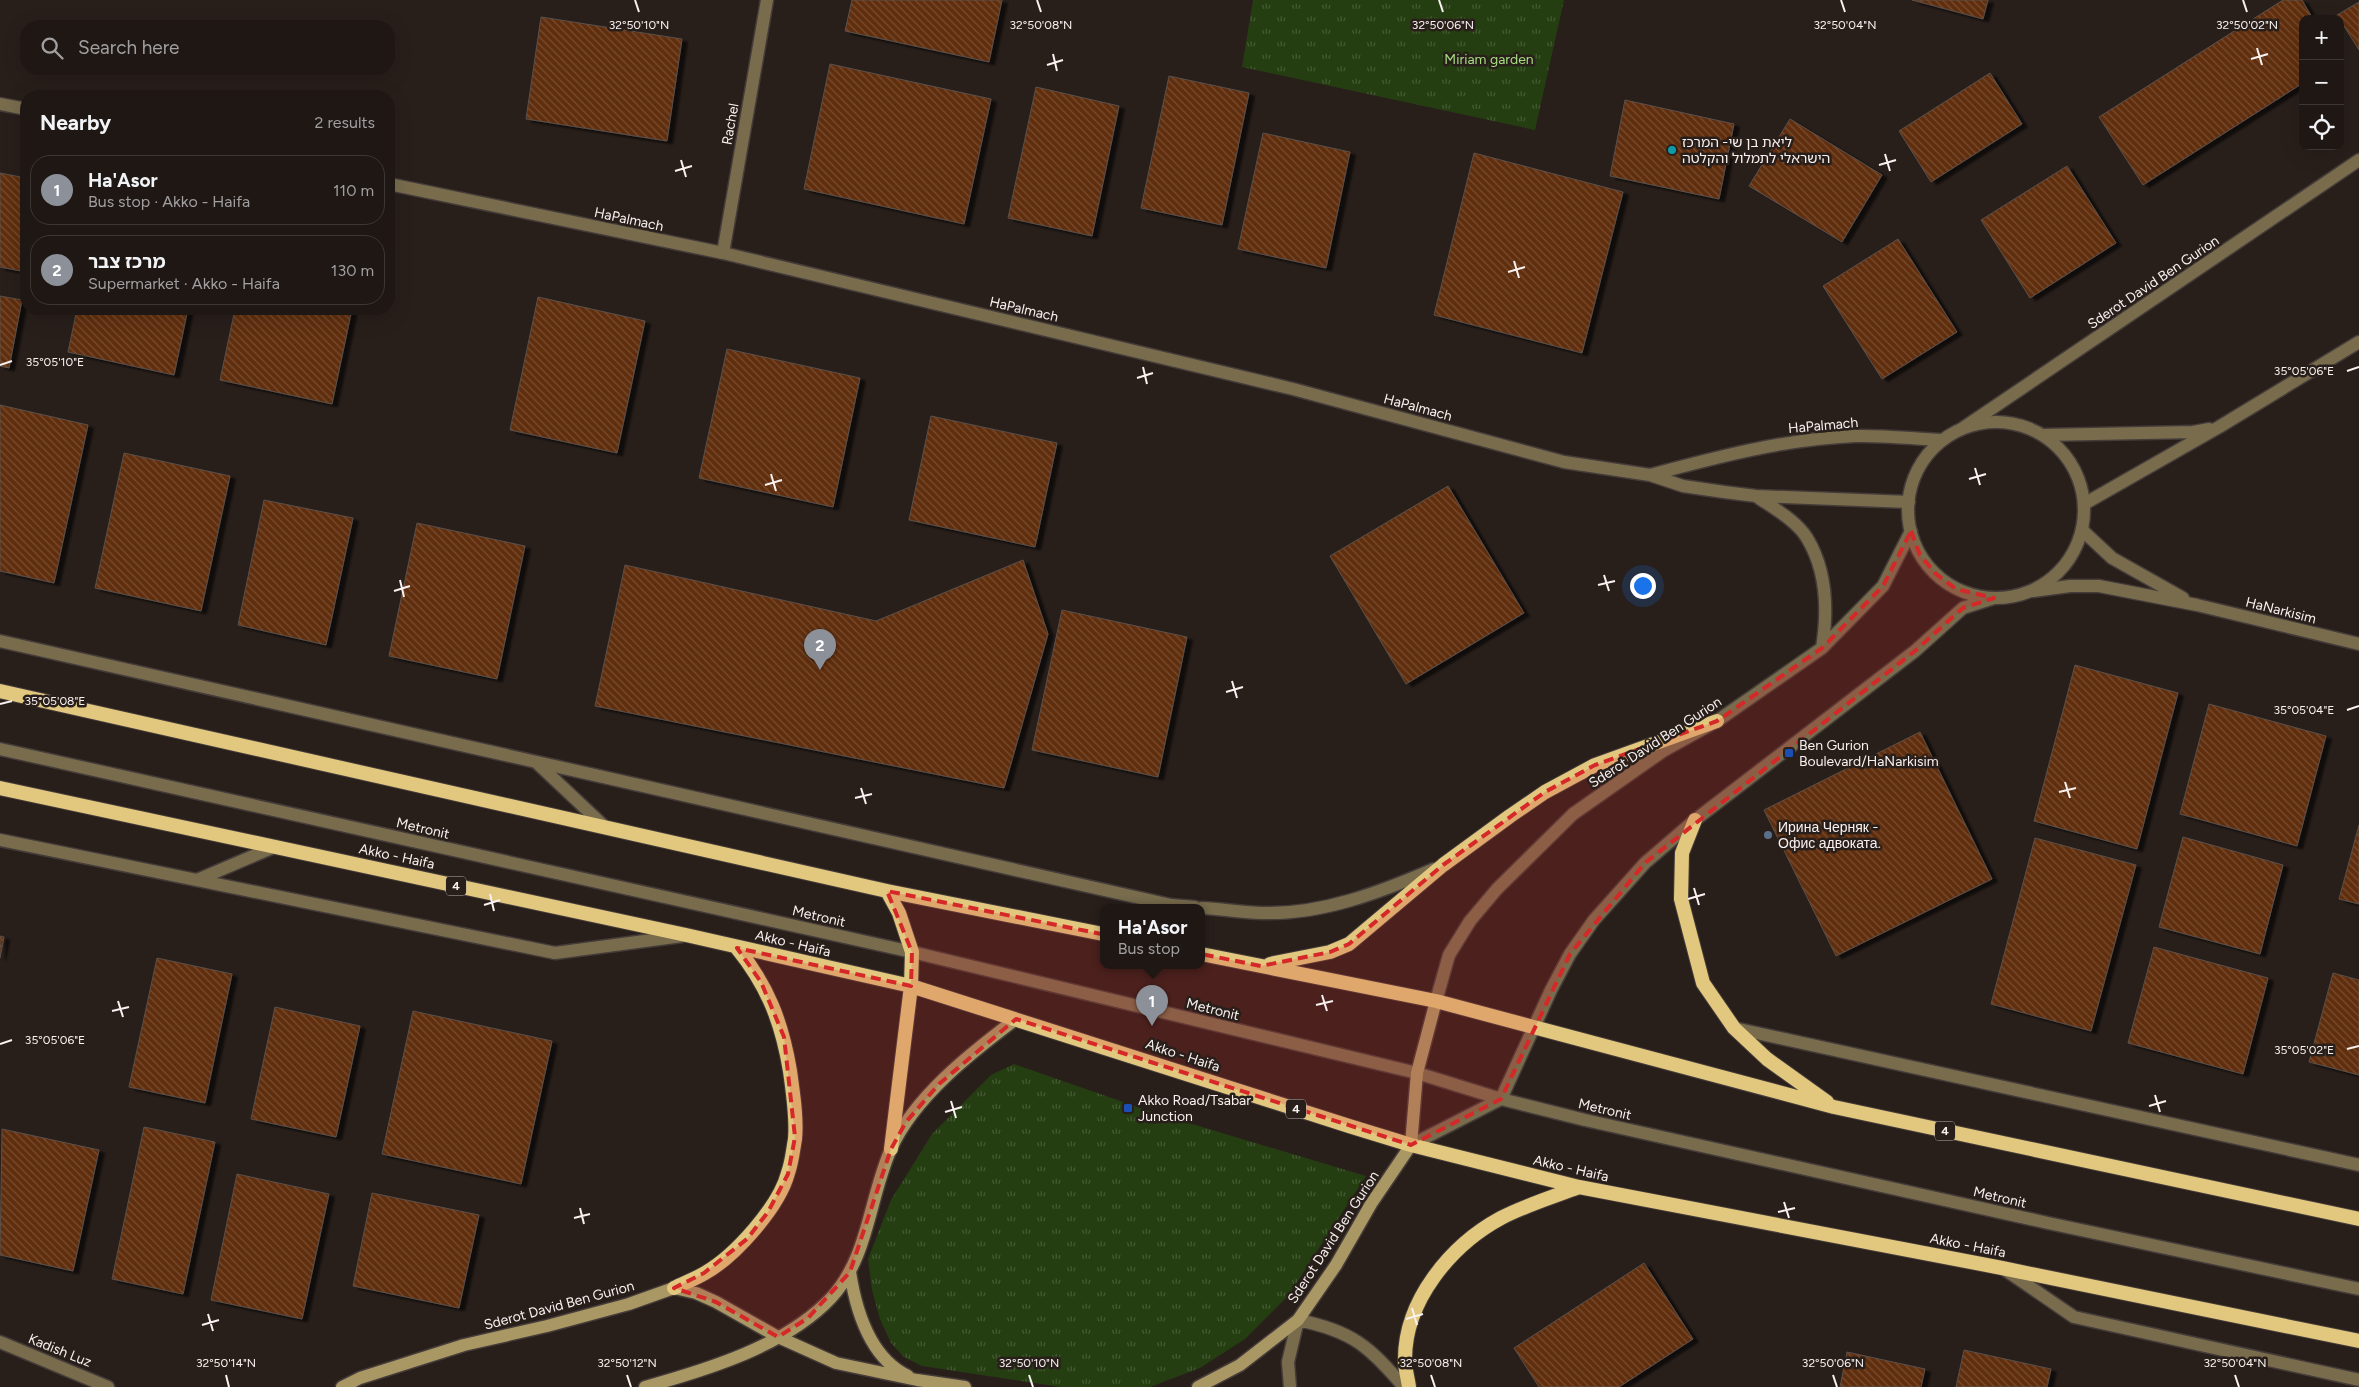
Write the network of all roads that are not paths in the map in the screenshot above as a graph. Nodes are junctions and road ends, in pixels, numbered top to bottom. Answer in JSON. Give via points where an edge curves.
{"nodes":[{"id":1,"x":767,"y":0,"type":"edge"},
{"id":2,"x":0,"y":104,"type":"edge"},
{"id":3,"x":20,"y":109,"type":"edge"},
{"id":4,"x":2359,"y":160,"type":"edge"},
{"id":5,"x":395,"y":185,"type":"edge"},
{"id":6,"x":723,"y":253,"type":"junction"},
{"id":7,"x":2359,"y":342,"type":"edge"},
{"id":8,"x":2219,"y":427,"type":"junction"},
{"id":9,"x":1963,"y":428,"type":"junction"},
{"id":10,"x":2043,"y":435,"type":"junction"},
{"id":11,"x":1942,"y":440,"type":"junction"},
{"id":12,"x":1650,"y":475,"type":"junction"},
{"id":13,"x":1756,"y":496,"type":"junction"},
{"id":14,"x":1909,"y":502,"type":"junction"},
{"id":15,"x":2084,"y":504,"type":"junction"},
{"id":16,"x":2082,"y":530,"type":"junction"},
{"id":17,"x":1910,"y":531,"type":"junction"},
{"id":18,"x":2033,"y":591,"type":"junction"},
{"id":19,"x":1994,"y":598,"type":"junction"},
{"id":20,"x":2196,"y":605,"type":"junction"},
{"id":21,"x":0,"y":641,"type":"edge"},
{"id":22,"x":2359,"y":644,"type":"edge"},
{"id":23,"x":1822,"y":648,"type":"junction"},
{"id":24,"x":0,"y":691,"type":"edge"},
{"id":25,"x":1717,"y":721,"type":"junction"},
{"id":26,"x":0,"y":749,"type":"edge"},
{"id":27,"x":536,"y":762,"type":"junction"},
{"id":28,"x":0,"y":788,"type":"edge"},
{"id":29,"x":1695,"y":820,"type":"junction"},
{"id":30,"x":605,"y":827,"type":"junction"},
{"id":31,"x":0,"y":840,"type":"edge"},
{"id":32,"x":274,"y":846,"type":"junction"},
{"id":33,"x":1444,"y":865,"type":"junction"},
{"id":34,"x":197,"y":880,"type":"junction"},
{"id":35,"x":887,"y":891,"type":"junction"},
{"id":36,"x":1166,"y":904,"type":"edge"},
{"id":37,"x":1205,"y":908,"type":"edge"},
{"id":38,"x":1100,"y":933,"type":"edge"},
{"id":39,"x":686,"y":935,"type":"junction"},
{"id":40,"x":737,"y":948,"type":"junction"},
{"id":41,"x":912,"y":952,"type":"junction"},
{"id":42,"x":1205,"y":955,"type":"edge"},
{"id":43,"x":1261,"y":966,"type":"junction"},
{"id":44,"x":911,"y":986,"type":"junction"},
{"id":45,"x":1436,"y":1001,"type":"junction"},
{"id":46,"x":1016,"y":1019,"type":"junction"},
{"id":47,"x":1535,"y":1027,"type":"junction"},
{"id":48,"x":1734,"y":1028,"type":"junction"},
{"id":49,"x":1417,"y":1073,"type":"junction"},
{"id":50,"x":1501,"y":1099,"type":"junction"},
{"id":51,"x":1834,"y":1107,"type":"junction"},
{"id":52,"x":1411,"y":1145,"type":"junction"},
{"id":53,"x":891,"y":1148,"type":"junction"},
{"id":54,"x":2359,"y":1165,"type":"edge"},
{"id":55,"x":1579,"y":1188,"type":"junction"},
{"id":56,"x":2359,"y":1219,"type":"edge"},
{"id":57,"x":2002,"y":1268,"type":"junction"},
{"id":58,"x":850,"y":1272,"type":"junction"},
{"id":59,"x":674,"y":1288,"type":"junction"},
{"id":60,"x":2359,"y":1290,"type":"edge"},
{"id":61,"x":1298,"y":1320,"type":"junction"},
{"id":62,"x":778,"y":1336,"type":"junction"},
{"id":63,"x":2359,"y":1341,"type":"edge"},
{"id":64,"x":0,"y":1342,"type":"edge"},
{"id":65,"x":917,"y":1380,"type":"junction"},
{"id":66,"x":2359,"y":1380,"type":"edge"},
{"id":67,"x":108,"y":1387,"type":"edge"},
{"id":68,"x":342,"y":1387,"type":"edge"},
{"id":69,"x":645,"y":1387,"type":"edge"},
{"id":70,"x":964,"y":1387,"type":"edge"},
{"id":71,"x":1198,"y":1387,"type":"edge"},
{"id":72,"x":1290,"y":1387,"type":"edge"},
{"id":73,"x":1404,"y":1387,"type":"edge"},
{"id":74,"x":1410,"y":1387,"type":"edge"}],
"edges":[{"from":1,"to":6,"type":"street","name":"Rachel"},
{"from":2,"to":3,"type":"street"},
{"from":4,"to":9,"type":"street","name":"Sderot David Ben Gurion"},
{"from":5,"to":6,"type":"street","name":"HaPalmach"},
{"from":6,"to":12,"type":"street","name":"HaPalmach","via":[[1293,389],[1564,462]]},
{"from":7,"to":8,"type":"street"},
{"from":8,"to":10,"type":"street","via":[[2192,432]]},
{"from":8,"to":15,"type":"street"},
{"from":9,"to":10,"type":"street","via":[[1990,422],[2018,425]]},
{"from":9,"to":11,"type":"street"},
{"from":10,"to":15,"type":"street","via":[[2063,453],[2078,477]]},
{"from":11,"to":12,"type":"street","name":"HaPalmach","via":[[1856,436],[1793,442],[1726,454]]},
{"from":11,"to":14,"type":"street","via":[[1926,457],[1914,478]]},
{"from":12,"to":13,"type":"street","name":"HaPalmach","via":[[1683,486]]},
{"from":13,"to":14,"type":"street","name":"HaPalmach"},
{"from":13,"to":23,"type":"street","via":[[1792,522],[1807,538],[1820,568],[1825,597],[1826,624]]},
{"from":14,"to":17,"type":"street"},
{"from":15,"to":16,"type":"street"},
{"from":16,"to":18,"type":"street","via":[[2073,554],[2056,575]]},
{"from":16,"to":20,"type":"street","name":"HaNarkisim","via":[[2112,558]]},
{"from":17,"to":19,"type":"street","via":[[1920,555],[1936,574],[1956,589]]},
{"from":17,"to":23,"type":"street","name":"Sderot David Ben Gurion","via":[[1883,586]]},
{"from":18,"to":19,"type":"street"},
{"from":18,"to":20,"type":"street","name":"HaNarkisim","via":[[2099,586]]},
{"from":19,"to":29,"type":"street","via":[[1963,608],[1915,651]]},
{"from":20,"to":22,"type":"street","name":"HaNarkisim"},
{"from":21,"to":27,"type":"street"},
{"from":23,"to":25,"type":"street","name":"Sderot David Ben Gurion"},
{"from":24,"to":30,"type":"highway"},
{"from":25,"to":33,"type":"highway","via":[[1595,765],[1538,797]]},
{"from":25,"to":45,"type":"street","name":"Sderot David Ben Gurion","via":[[1663,751],[1573,814],[1497,889],[1470,921],[1449,955]]},
{"from":26,"to":41,"type":"street","name":"Metronit"},
{"from":27,"to":30,"type":"street"},
{"from":27,"to":36,"type":"street"},
{"from":28,"to":32,"type":"highway","name":"Akko - Haifa","number":"4"},
{"from":29,"to":47,"type":"street","via":[[1645,863],[1594,920],[1570,954]]},
{"from":29,"to":48,"type":"highway","via":[[1682,853],[1681,899],[1703,983]]},
{"from":30,"to":35,"type":"highway"},
{"from":31,"to":34,"type":"street"},
{"from":32,"to":34,"type":"street"},
{"from":32,"to":39,"type":"highway","name":"Akko - Haifa","number":"4"},
{"from":33,"to":37,"type":"street","via":[[1394,887],[1310,909],[1263,913]]},
{"from":33,"to":43,"type":"highway","via":[[1349,944],[1330,952]]},
{"from":34,"to":39,"type":"street","via":[[555,954]]},
{"from":35,"to":38,"type":"highway"},
{"from":35,"to":41,"type":"highway","via":[[899,913]]},
{"from":39,"to":40,"type":"highway","name":"Akko - Haifa","number":"4"},
{"from":40,"to":44,"type":"highway","name":"Akko - Haifa","number":"4"},
{"from":40,"to":59,"type":"highway","via":[[760,982],[784,1037],[793,1091],[795,1138],[788,1174],[768,1212],[747,1239],[724,1260]]},
{"from":41,"to":44,"type":"highway"},
{"from":41,"to":49,"type":"street","name":"Metronit"},
{"from":42,"to":43,"type":"highway","number":"4"},
{"from":43,"to":45,"type":"highway","number":"4"},
{"from":44,"to":46,"type":"highway","name":"Akko - Haifa","number":"4"},
{"from":44,"to":53,"type":"highway"},
{"from":45,"to":47,"type":"highway","number":"4"},
{"from":45,"to":49,"type":"main road","name":"Sderot David Ben Gurion"},
{"from":46,"to":52,"type":"highway","name":"Akko - Haifa","number":"4"},
{"from":46,"to":53,"type":"main road","via":[[982,1044],[939,1084],[906,1122]]},
{"from":47,"to":50,"type":"street"},
{"from":47,"to":51,"type":"highway","number":"4"},
{"from":48,"to":51,"type":"highway","via":[[1768,1059]]},
{"from":48,"to":54,"type":"street"},
{"from":49,"to":50,"type":"street","name":"Metronit"},
{"from":49,"to":52,"type":"main road","name":"Sderot David Ben Gurion"},
{"from":50,"to":52,"type":"street","name":"Sderot David Ben Gurion"},
{"from":50,"to":60,"type":"street","name":"Metronit","via":[[2000,1213]]},
{"from":51,"to":56,"type":"highway","number":"4"},
{"from":52,"to":55,"type":"highway","name":"Akko - Haifa","number":"4"},
{"from":52,"to":61,"type":"main road","name":"Sderot David Ben Gurion"},
{"from":53,"to":58,"type":"main road"},
{"from":55,"to":57,"type":"highway","name":"Akko - Haifa","number":"4"},
{"from":55,"to":74,"type":"highway","via":[[1501,1219],[1475,1235],[1451,1256],[1428,1287],[1409,1326],[1405,1361]]},
{"from":57,"to":63,"type":"highway","name":"Akko - Haifa","number":"4"},
{"from":57,"to":66,"type":"street","via":[[2074,1317]]},
{"from":58,"to":62,"type":"main road","via":[[830,1298],[808,1318]]},
{"from":58,"to":65,"type":"main road","via":[[857,1307],[870,1340],[902,1373]]},
{"from":59,"to":62,"type":"main road","via":[[716,1302]]},
{"from":59,"to":68,"type":"main road","name":"Sderot David Ben Gurion","via":[[602,1311],[464,1345],[360,1378]]},
{"from":61,"to":71,"type":"main road","name":"Sderot David Ben Gurion","via":[[1240,1365]]},
{"from":61,"to":72,"type":"street","via":[[1288,1362]]},
{"from":61,"to":73,"type":"street","via":[[1327,1326],[1352,1338],[1378,1356]]},
{"from":62,"to":65,"type":"main road","via":[[836,1363]]},
{"from":62,"to":69,"type":"main road","via":[[714,1367]]},
{"from":64,"to":67,"type":"street","name":"Kadish Luz"},
{"from":65,"to":70,"type":"main road"}]}
